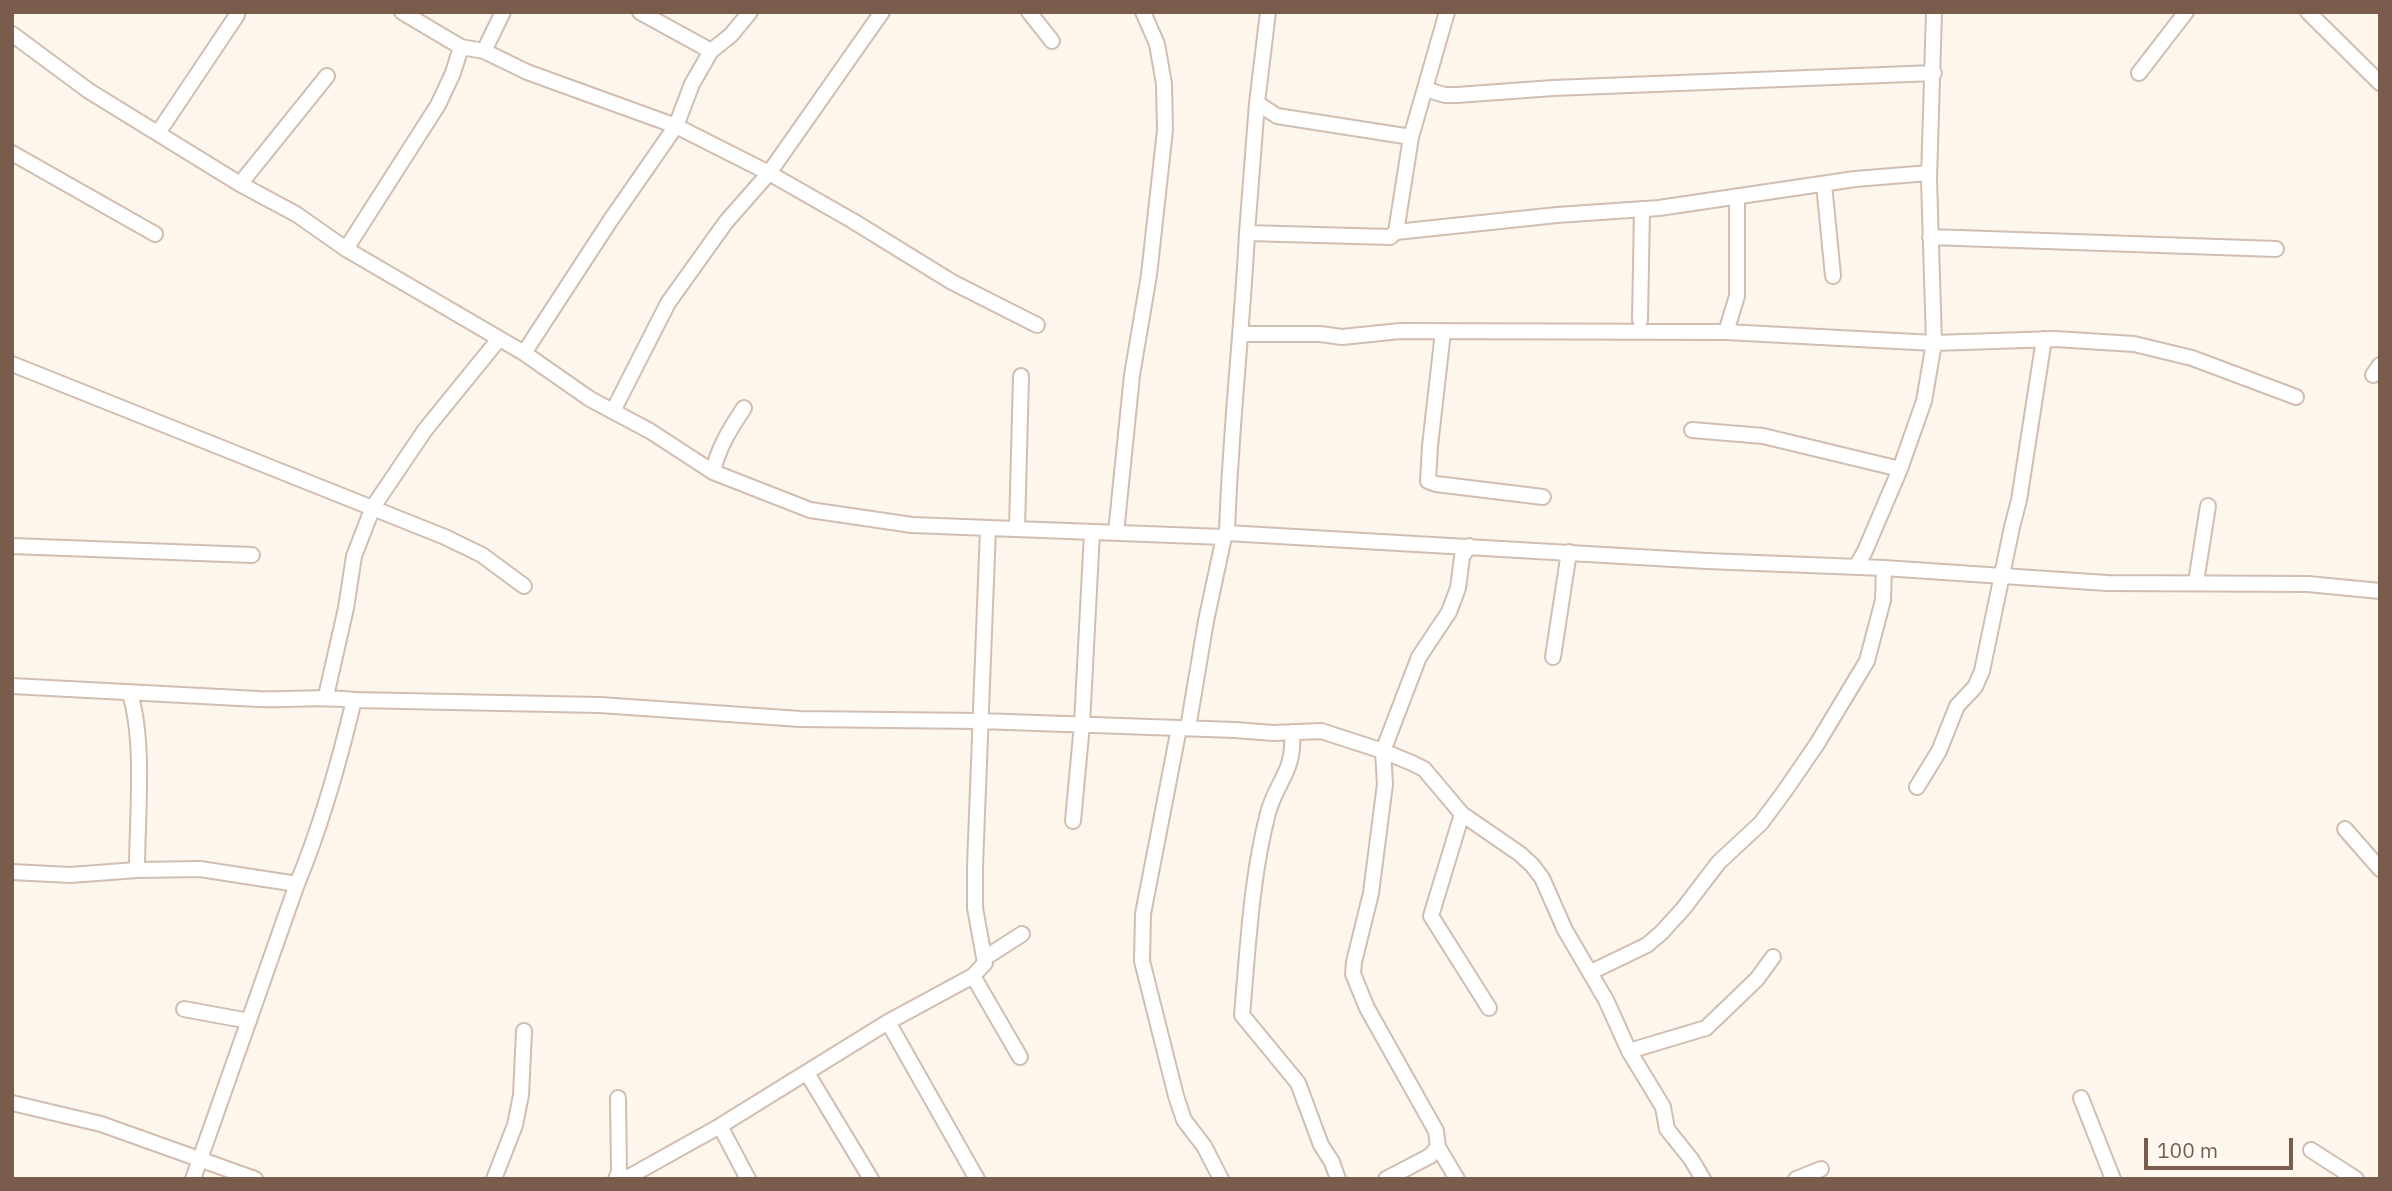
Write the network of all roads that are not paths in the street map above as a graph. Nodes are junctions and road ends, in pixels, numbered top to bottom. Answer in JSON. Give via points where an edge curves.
{"nodes":[{"id":1,"x":402,"y":12,"type":"edge"},
{"id":2,"x":503,"y":12,"type":"edge"},
{"id":3,"x":640,"y":12,"type":"edge"},
{"id":4,"x":750,"y":12,"type":"edge"},
{"id":5,"x":882,"y":12,"type":"edge"},
{"id":6,"x":1030,"y":12,"type":"edge"},
{"id":7,"x":1143,"y":12,"type":"edge"},
{"id":8,"x":1269,"y":12,"type":"edge"},
{"id":9,"x":1447,"y":12,"type":"edge"},
{"id":10,"x":1934,"y":12,"type":"edge"},
{"id":11,"x":2186,"y":12,"type":"edge"},
{"id":12,"x":2308,"y":12,"type":"edge"},
{"id":13,"x":237,"y":15,"type":"dead end"},
{"id":14,"x":12,"y":34,"type":"edge"},
{"id":15,"x":1052,"y":41,"type":"dead end"},
{"id":16,"x":461,"y":47,"type":"junction"},
{"id":17,"x":484,"y":51,"type":"junction"},
{"id":18,"x":711,"y":51,"type":"junction"},
{"id":19,"x":1934,"y":73,"type":"junction"},
{"id":20,"x":2139,"y":73,"type":"dead end"},
{"id":21,"x":327,"y":76,"type":"dead end"},
{"id":22,"x":2380,"y":83,"type":"edge"},
{"id":23,"x":1425,"y":89,"type":"junction"},
{"id":24,"x":1256,"y":103,"type":"junction"},
{"id":25,"x":676,"y":126,"type":"junction"},
{"id":26,"x":158,"y":133,"type":"junction"},
{"id":27,"x":1411,"y":137,"type":"junction"},
{"id":28,"x":12,"y":153,"type":"edge"},
{"id":29,"x":769,"y":173,"type":"junction"},
{"id":30,"x":1929,"y":173,"type":"junction"},
{"id":31,"x":240,"y":184,"type":"junction"},
{"id":32,"x":1824,"y":184,"type":"junction"},
{"id":33,"x":1737,"y":198,"type":"junction"},
{"id":34,"x":1642,"y":209,"type":"junction"},
{"id":35,"x":1396,"y":232,"type":"junction"},
{"id":36,"x":155,"y":233,"type":"dead end"},
{"id":37,"x":1247,"y":233,"type":"junction"},
{"id":38,"x":1930,"y":237,"type":"junction"},
{"id":39,"x":2276,"y":248,"type":"dead end"},
{"id":40,"x":346,"y":249,"type":"junction"},
{"id":41,"x":1833,"y":275,"type":"dead end"},
{"id":42,"x":1640,"y":320,"type":"dead end"},
{"id":43,"x":1037,"y":324,"type":"dead end"},
{"id":44,"x":1726,"y":331,"type":"junction"},
{"id":45,"x":1444,"y":332,"type":"junction"},
{"id":46,"x":1241,"y":334,"type":"junction"},
{"id":47,"x":2044,"y":339,"type":"junction"},
{"id":48,"x":499,"y":340,"type":"junction"},
{"id":49,"x":1934,"y":343,"type":"junction"},
{"id":50,"x":524,"y":354,"type":"junction"},
{"id":51,"x":12,"y":364,"type":"edge"},
{"id":52,"x":1021,"y":376,"type":"dead end"},
{"id":53,"x":2296,"y":397,"type":"dead end"},
{"id":54,"x":744,"y":408,"type":"dead end"},
{"id":55,"x":613,"y":411,"type":"junction"},
{"id":56,"x":1692,"y":430,"type":"dead end"},
{"id":57,"x":1900,"y":469,"type":"junction"},
{"id":58,"x":713,"y":472,"type":"junction"},
{"id":59,"x":1543,"y":497,"type":"dead end"},
{"id":60,"x":2208,"y":506,"type":"dead end"},
{"id":61,"x":373,"y":508,"type":"junction"},
{"id":62,"x":988,"y":528,"type":"junction"},
{"id":63,"x":1017,"y":529,"type":"junction"},
{"id":64,"x":1092,"y":532,"type":"junction"},
{"id":65,"x":1116,"y":533,"type":"junction"},
{"id":66,"x":1225,"y":535,"type":"junction"},
{"id":67,"x":12,"y":545,"type":"edge"},
{"id":68,"x":1469,"y":546,"type":"junction"},
{"id":69,"x":1569,"y":552,"type":"junction"},
{"id":70,"x":252,"y":555,"type":"dead end"},
{"id":71,"x":1856,"y":567,"type":"junction"},
{"id":72,"x":1884,"y":568,"type":"junction"},
{"id":73,"x":2003,"y":576,"type":"junction"},
{"id":74,"x":2196,"y":582,"type":"junction"},
{"id":75,"x":524,"y":586,"type":"dead end"},
{"id":76,"x":2380,"y":591,"type":"edge"},
{"id":77,"x":1553,"y":657,"type":"dead end"},
{"id":78,"x":12,"y":686,"type":"edge"},
{"id":79,"x":130,"y":694,"type":"junction"},
{"id":80,"x":326,"y":696,"type":"junction"},
{"id":81,"x":354,"y":700,"type":"junction"},
{"id":82,"x":980,"y":721,"type":"junction"},
{"id":83,"x":1082,"y":724,"type":"junction"},
{"id":84,"x":1184,"y":728,"type":"junction"},
{"id":85,"x":1292,"y":732,"type":"junction"},
{"id":86,"x":1383,"y":751,"type":"junction"},
{"id":87,"x":1917,"y":787,"type":"dead end"},
{"id":88,"x":1462,"y":814,"type":"junction"},
{"id":89,"x":1073,"y":821,"type":"dead end"},
{"id":90,"x":2345,"y":829,"type":"dead end"},
{"id":91,"x":2380,"y":869,"type":"edge"},
{"id":92,"x":137,"y":870,"type":"junction"},
{"id":93,"x":12,"y":872,"type":"edge"},
{"id":94,"x":297,"y":884,"type":"junction"},
{"id":95,"x":1022,"y":934,"type":"dead end"},
{"id":96,"x":984,"y":956,"type":"junction"},
{"id":97,"x":1773,"y":957,"type":"dead end"},
{"id":98,"x":1591,"y":972,"type":"junction"},
{"id":99,"x":973,"y":976,"type":"junction"},
{"id":100,"x":1489,"y":1008,"type":"dead end"},
{"id":101,"x":184,"y":1009,"type":"dead end"},
{"id":102,"x":249,"y":1021,"type":"junction"},
{"id":103,"x":888,"y":1022,"type":"junction"},
{"id":104,"x":524,"y":1031,"type":"dead end"},
{"id":105,"x":1629,"y":1051,"type":"junction"},
{"id":106,"x":1020,"y":1057,"type":"dead end"},
{"id":107,"x":807,"y":1073,"type":"junction"},
{"id":108,"x":618,"y":1098,"type":"dead end"},
{"id":109,"x":2081,"y":1098,"type":"dead end"},
{"id":110,"x":12,"y":1103,"type":"edge"},
{"id":111,"x":720,"y":1126,"type":"junction"},
{"id":112,"x":1438,"y":1147,"type":"junction"},
{"id":113,"x":2311,"y":1150,"type":"dead end"},
{"id":114,"x":200,"y":1158,"type":"junction"},
{"id":115,"x":959,"y":1159,"type":"dead end"},
{"id":116,"x":1821,"y":1169,"type":"dead end"},
{"id":117,"x":869,"y":1176,"type":"edge"},
{"id":118,"x":193,"y":1179,"type":"edge"},
{"id":119,"x":255,"y":1179,"type":"edge"},
{"id":120,"x":494,"y":1179,"type":"edge"},
{"id":121,"x":617,"y":1179,"type":"edge"},
{"id":122,"x":625,"y":1179,"type":"edge"},
{"id":123,"x":748,"y":1179,"type":"edge"},
{"id":124,"x":977,"y":1179,"type":"edge"},
{"id":125,"x":1221,"y":1179,"type":"edge"},
{"id":126,"x":1338,"y":1179,"type":"edge"},
{"id":127,"x":1386,"y":1179,"type":"edge"},
{"id":128,"x":1457,"y":1179,"type":"edge"},
{"id":129,"x":1703,"y":1179,"type":"edge"},
{"id":130,"x":1796,"y":1179,"type":"edge"},
{"id":131,"x":2113,"y":1179,"type":"edge"},
{"id":132,"x":2356,"y":1179,"type":"edge"}],
"edges":[{"from":1,"to":16,"type":"street"},
{"from":2,"to":17,"type":"street"},
{"from":3,"to":18,"type":"street"},
{"from":4,"to":18,"type":"street"},
{"from":5,"to":29,"type":"street"},
{"from":6,"to":15,"type":"street"},
{"from":7,"to":65,"type":"street","via":[[1157,44],[1165,130]]},
{"from":8,"to":24,"type":"street"},
{"from":9,"to":23,"type":"street"},
{"from":10,"to":19,"type":"street"},
{"from":11,"to":20,"type":"street"},
{"from":12,"to":22,"type":"street"},
{"from":13,"to":26,"type":"street"},
{"from":14,"to":26,"type":"street","via":[[89,91]]},
{"from":16,"to":17,"type":"street"},
{"from":16,"to":40,"type":"street","via":[[439,105]]},
{"from":17,"to":25,"type":"street","via":[[527,72]]},
{"from":18,"to":25,"type":"street"},
{"from":19,"to":23,"type":"street","via":[[1445,95]]},
{"from":19,"to":30,"type":"street"},
{"from":21,"to":31,"type":"street"},
{"from":23,"to":27,"type":"street"},
{"from":24,"to":27,"type":"street","via":[[1277,116]]},
{"from":24,"to":37,"type":"street"},
{"from":25,"to":29,"type":"street"},
{"from":25,"to":50,"type":"street"},
{"from":26,"to":31,"type":"street"},
{"from":27,"to":35,"type":"street"},
{"from":28,"to":36,"type":"street"},
{"from":29,"to":43,"type":"street","via":[[952,282]]},
{"from":29,"to":55,"type":"street","via":[[726,222],[668,303]]},
{"from":30,"to":32,"type":"street"},
{"from":30,"to":38,"type":"street"},
{"from":31,"to":40,"type":"street","via":[[296,214]]},
{"from":32,"to":33,"type":"street"},
{"from":32,"to":41,"type":"street"},
{"from":33,"to":34,"type":"street"},
{"from":33,"to":44,"type":"street","via":[[1737,296]]},
{"from":34,"to":35,"type":"street"},
{"from":34,"to":42,"type":"street"},
{"from":35,"to":37,"type":"street","via":[[1390,237]]},
{"from":37,"to":46,"type":"street"},
{"from":38,"to":39,"type":"street"},
{"from":38,"to":49,"type":"street"},
{"from":40,"to":48,"type":"street"},
{"from":44,"to":45,"type":"street"},
{"from":44,"to":49,"type":"street"},
{"from":45,"to":46,"type":"street","via":[[1342,337]]},
{"from":45,"to":59,"type":"street","via":[[1428,481]]},
{"from":46,"to":66,"type":"street"},
{"from":47,"to":49,"type":"street"},
{"from":47,"to":53,"type":"street","via":[[2134,344],[2202,362]]},
{"from":47,"to":73,"type":"street","via":[[2020,500]]},
{"from":48,"to":50,"type":"street"},
{"from":48,"to":61,"type":"street","via":[[425,430]]},
{"from":49,"to":57,"type":"street","via":[[1924,401]]},
{"from":50,"to":55,"type":"street"},
{"from":51,"to":61,"type":"street"},
{"from":52,"to":63,"type":"street"},
{"from":54,"to":58,"type":"street","via":[[727,434]]},
{"from":55,"to":58,"type":"street"},
{"from":56,"to":57,"type":"street","via":[[1763,436]]},
{"from":57,"to":71,"type":"street"},
{"from":58,"to":62,"type":"street","via":[[810,510],[912,525]]},
{"from":60,"to":74,"type":"street"},
{"from":61,"to":75,"type":"street","via":[[482,555]]},
{"from":61,"to":80,"type":"street","via":[[354,556]]},
{"from":62,"to":63,"type":"street"},
{"from":62,"to":82,"type":"street"},
{"from":63,"to":64,"type":"street"},
{"from":64,"to":65,"type":"street"},
{"from":64,"to":83,"type":"street"},
{"from":65,"to":66,"type":"street"},
{"from":66,"to":68,"type":"street"},
{"from":66,"to":84,"type":"street"},
{"from":67,"to":70,"type":"street"},
{"from":68,"to":69,"type":"street"},
{"from":68,"to":86,"type":"street","via":[[1462,557],[1449,612],[1419,657]]},
{"from":69,"to":71,"type":"street"},
{"from":69,"to":77,"type":"street"},
{"from":71,"to":72,"type":"street"},
{"from":72,"to":73,"type":"street"},
{"from":72,"to":98,"type":"street","via":[[1883,600],[1867,661],[1784,792],[1661,933],[1647,945]]},
{"from":73,"to":74,"type":"street","via":[[2107,583]]},
{"from":73,"to":87,"type":"street","via":[[1982,671],[1975,687],[1957,706],[1939,751]]},
{"from":74,"to":76,"type":"street"},
{"from":78,"to":79,"type":"street"},
{"from":79,"to":80,"type":"street","via":[[262,699]]},
{"from":79,"to":92,"type":"street","via":[[138,771]]},
{"from":80,"to":81,"type":"street"},
{"from":81,"to":82,"type":"street","via":[[600,705],[800,719]]},
{"from":81,"to":94,"type":"street","via":[[337,771]]},
{"from":82,"to":83,"type":"street"},
{"from":82,"to":96,"type":"street","via":[[975,908]]},
{"from":83,"to":84,"type":"street"},
{"from":83,"to":89,"type":"street"},
{"from":84,"to":85,"type":"street"},
{"from":84,"to":125,"type":"street","via":[[1143,914],[1142,961],[1176,1097]]},
{"from":85,"to":86,"type":"street","via":[[1321,731]]},
{"from":85,"to":126,"type":"street","via":[[1292,760],[1268,813],[1261,849],[1242,1015],[1298,1083]]},
{"from":86,"to":88,"type":"street","via":[[1424,769]]},
{"from":86,"to":112,"type":"street","via":[[1385,784],[1375,866],[1353,974],[1367,1008],[1436,1131]]},
{"from":88,"to":98,"type":"street","via":[[1532,865]]},
{"from":88,"to":100,"type":"street","via":[[1430,916]]},
{"from":90,"to":91,"type":"street"},
{"from":92,"to":93,"type":"street","via":[[70,875]]},
{"from":92,"to":94,"type":"street","via":[[200,869]]},
{"from":94,"to":102,"type":"street"},
{"from":95,"to":96,"type":"street"},
{"from":96,"to":99,"type":"street","via":[[985,963]]},
{"from":97,"to":105,"type":"street","via":[[1706,1028]]},
{"from":98,"to":105,"type":"street"},
{"from":99,"to":103,"type":"street"},
{"from":99,"to":106,"type":"street"},
{"from":101,"to":102,"type":"street"},
{"from":102,"to":114,"type":"street"},
{"from":103,"to":107,"type":"street"},
{"from":103,"to":115,"type":"street"},
{"from":103,"to":124,"type":"street"},
{"from":104,"to":120,"type":"street","via":[[521,1096]]},
{"from":105,"to":129,"type":"street","via":[[1663,1107],[1667,1129]]},
{"from":107,"to":111,"type":"street"},
{"from":107,"to":117,"type":"street"},
{"from":108,"to":121,"type":"street"},
{"from":109,"to":131,"type":"street"},
{"from":110,"to":114,"type":"street","via":[[101,1124]]},
{"from":111,"to":122,"type":"street"},
{"from":111,"to":123,"type":"street"},
{"from":112,"to":127,"type":"street"},
{"from":112,"to":128,"type":"street"},
{"from":113,"to":132,"type":"street"},
{"from":114,"to":118,"type":"street"},
{"from":114,"to":119,"type":"street"},
{"from":116,"to":130,"type":"street"}]}
